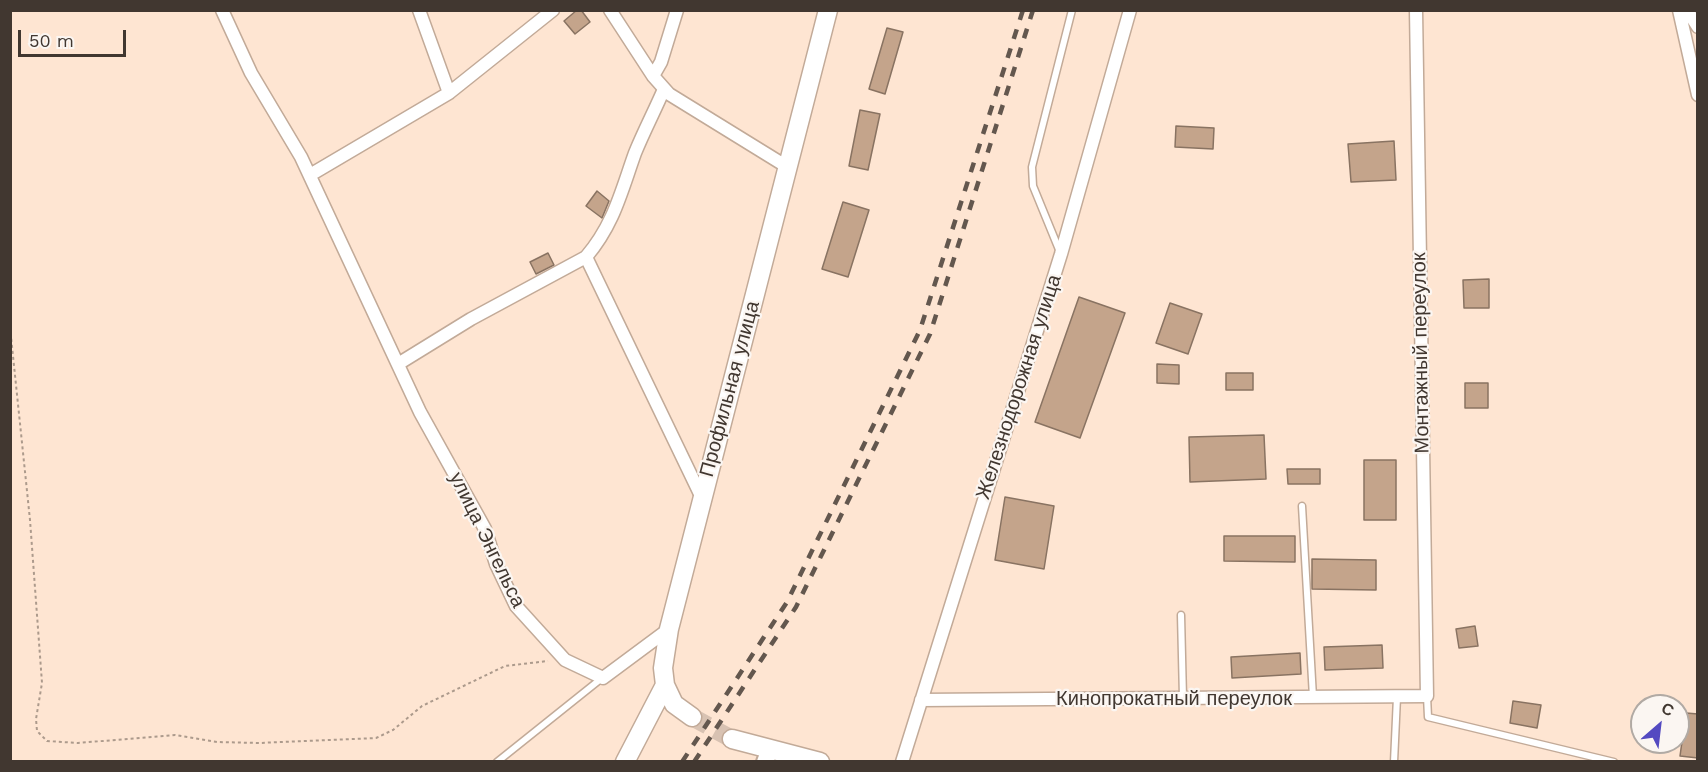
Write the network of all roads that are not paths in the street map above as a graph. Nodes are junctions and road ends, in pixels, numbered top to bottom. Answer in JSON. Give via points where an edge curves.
{"nodes":[{"id":1,"x":222,"y":10,"type":"edge"},
{"id":2,"x":418,"y":10,"type":"edge"},
{"id":3,"x":553,"y":10,"type":"edge"},
{"id":4,"x":610,"y":10,"type":"edge"},
{"id":5,"x":677,"y":10,"type":"edge"},
{"id":6,"x":828,"y":10,"type":"edge"},
{"id":7,"x":1072,"y":10,"type":"edge"},
{"id":8,"x":1130,"y":10,"type":"edge"},
{"id":9,"x":1416,"y":10,"type":"edge"},
{"id":10,"x":1678,"y":10,"type":"edge"},
{"id":11,"x":1687,"y":10,"type":"edge"},
{"id":12,"x":1698,"y":27,"type":"edge"},
{"id":13,"x":653,"y":76,"type":"junction"},
{"id":14,"x":664,"y":89,"type":"junction"},
{"id":15,"x":449,"y":93,"type":"junction"},
{"id":16,"x":1698,"y":95,"type":"edge"},
{"id":17,"x":789,"y":168,"type":"junction"},
{"id":18,"x":310,"y":175,"type":"junction"},
{"id":19,"x":1061,"y":254,"type":"junction"},
{"id":20,"x":586,"y":257,"type":"junction"},
{"id":21,"x":398,"y":364,"type":"junction"},
{"id":22,"x":702,"y":498,"type":"junction"},
{"id":23,"x":1302,"y":507,"type":"dead end"},
{"id":24,"x":1180,"y":615,"type":"dead end"},
{"id":25,"x":669,"y":629,"type":"junction"},
{"id":26,"x":603,"y":678,"type":"junction"},
{"id":27,"x":665,"y":686,"type":"junction"},
{"id":28,"x":1427,"y":696,"type":"junction"},
{"id":29,"x":1397,"y":697,"type":"junction"},
{"id":30,"x":1313,"y":698,"type":"junction"},
{"id":31,"x":1183,"y":699,"type":"junction"},
{"id":32,"x":921,"y":700,"type":"junction"},
{"id":33,"x":692,"y":717,"type":"tunnel mouth"},
{"id":34,"x":732,"y":739,"type":"tunnel mouth"},
{"id":35,"x":1583,"y":753,"type":"junction"},
{"id":36,"x":768,"y":755,"type":"edge"},
{"id":37,"x":497,"y":762,"type":"edge"},
{"id":38,"x":625,"y":762,"type":"edge"},
{"id":39,"x":820,"y":762,"type":"edge"},
{"id":40,"x":902,"y":762,"type":"edge"},
{"id":41,"x":1394,"y":762,"type":"edge"},
{"id":42,"x":1586,"y":762,"type":"edge"},
{"id":43,"x":1614,"y":762,"type":"edge"}],
"edges":[{"from":1,"to":18,"type":"street","name":"улица Энгельса","via":[[251,73]]},
{"from":2,"to":15,"type":"street"},
{"from":3,"to":15,"type":"street"},
{"from":4,"to":13,"type":"street"},
{"from":5,"to":13,"type":"street"},
{"from":6,"to":17,"type":"main road","name":"Профильная улица"},
{"from":7,"to":19,"type":"lane","via":[[1032,167],[1033,186]]},
{"from":8,"to":19,"type":"street","name":"Железнодорожная улица"},
{"from":9,"to":28,"type":"street","name":"Монтажный переулок"},
{"from":10,"to":16,"type":"street"},
{"from":11,"to":12,"type":"street"},
{"from":13,"to":14,"type":"street"},
{"from":14,"to":17,"type":"street","via":[[693,111]]},
{"from":14,"to":20,"type":"street","via":[[636,150],[620,203],[599,242]]},
{"from":15,"to":18,"type":"street"},
{"from":17,"to":22,"type":"main road","name":"Профильная улица"},
{"from":18,"to":21,"type":"street","name":"улица Энгельса"},
{"from":19,"to":32,"type":"street","name":"Железнодорожная улица"},
{"from":20,"to":21,"type":"street","via":[[471,319]]},
{"from":20,"to":22,"type":"street"},
{"from":21,"to":26,"type":"street","name":"улица Энгельса","via":[[485,529],[516,606],[565,660]]},
{"from":22,"to":25,"type":"main road","name":"Профильная улица"},
{"from":23,"to":30,"type":"lane"},
{"from":24,"to":31,"type":"lane"},
{"from":25,"to":26,"type":"street"},
{"from":25,"to":27,"type":"main road","name":"Профильная улица","via":[[663,668]]},
{"from":26,"to":37,"type":"lane"},
{"from":27,"to":33,"type":"main road","via":[[674,704]]},
{"from":27,"to":38,"type":"main road","name":"Профильная улица"},
{"from":28,"to":29,"type":"street","name":"Кинопрокатный переулок"},
{"from":28,"to":35,"type":"lane","via":[[1428,717]]},
{"from":29,"to":30,"type":"street","name":"Кинопрокатный переулок"},
{"from":29,"to":41,"type":"lane"},
{"from":30,"to":31,"type":"street","name":"Кинопрокатный переулок"},
{"from":31,"to":32,"type":"street","name":"Кинопрокатный переулок"},
{"from":32,"to":40,"type":"street","name":"Железнодорожная улица"},
{"from":34,"to":36,"type":"main road"},
{"from":35,"to":42,"type":"lane"},
{"from":35,"to":43,"type":"lane"},
{"from":36,"to":39,"type":"main road"}]}
